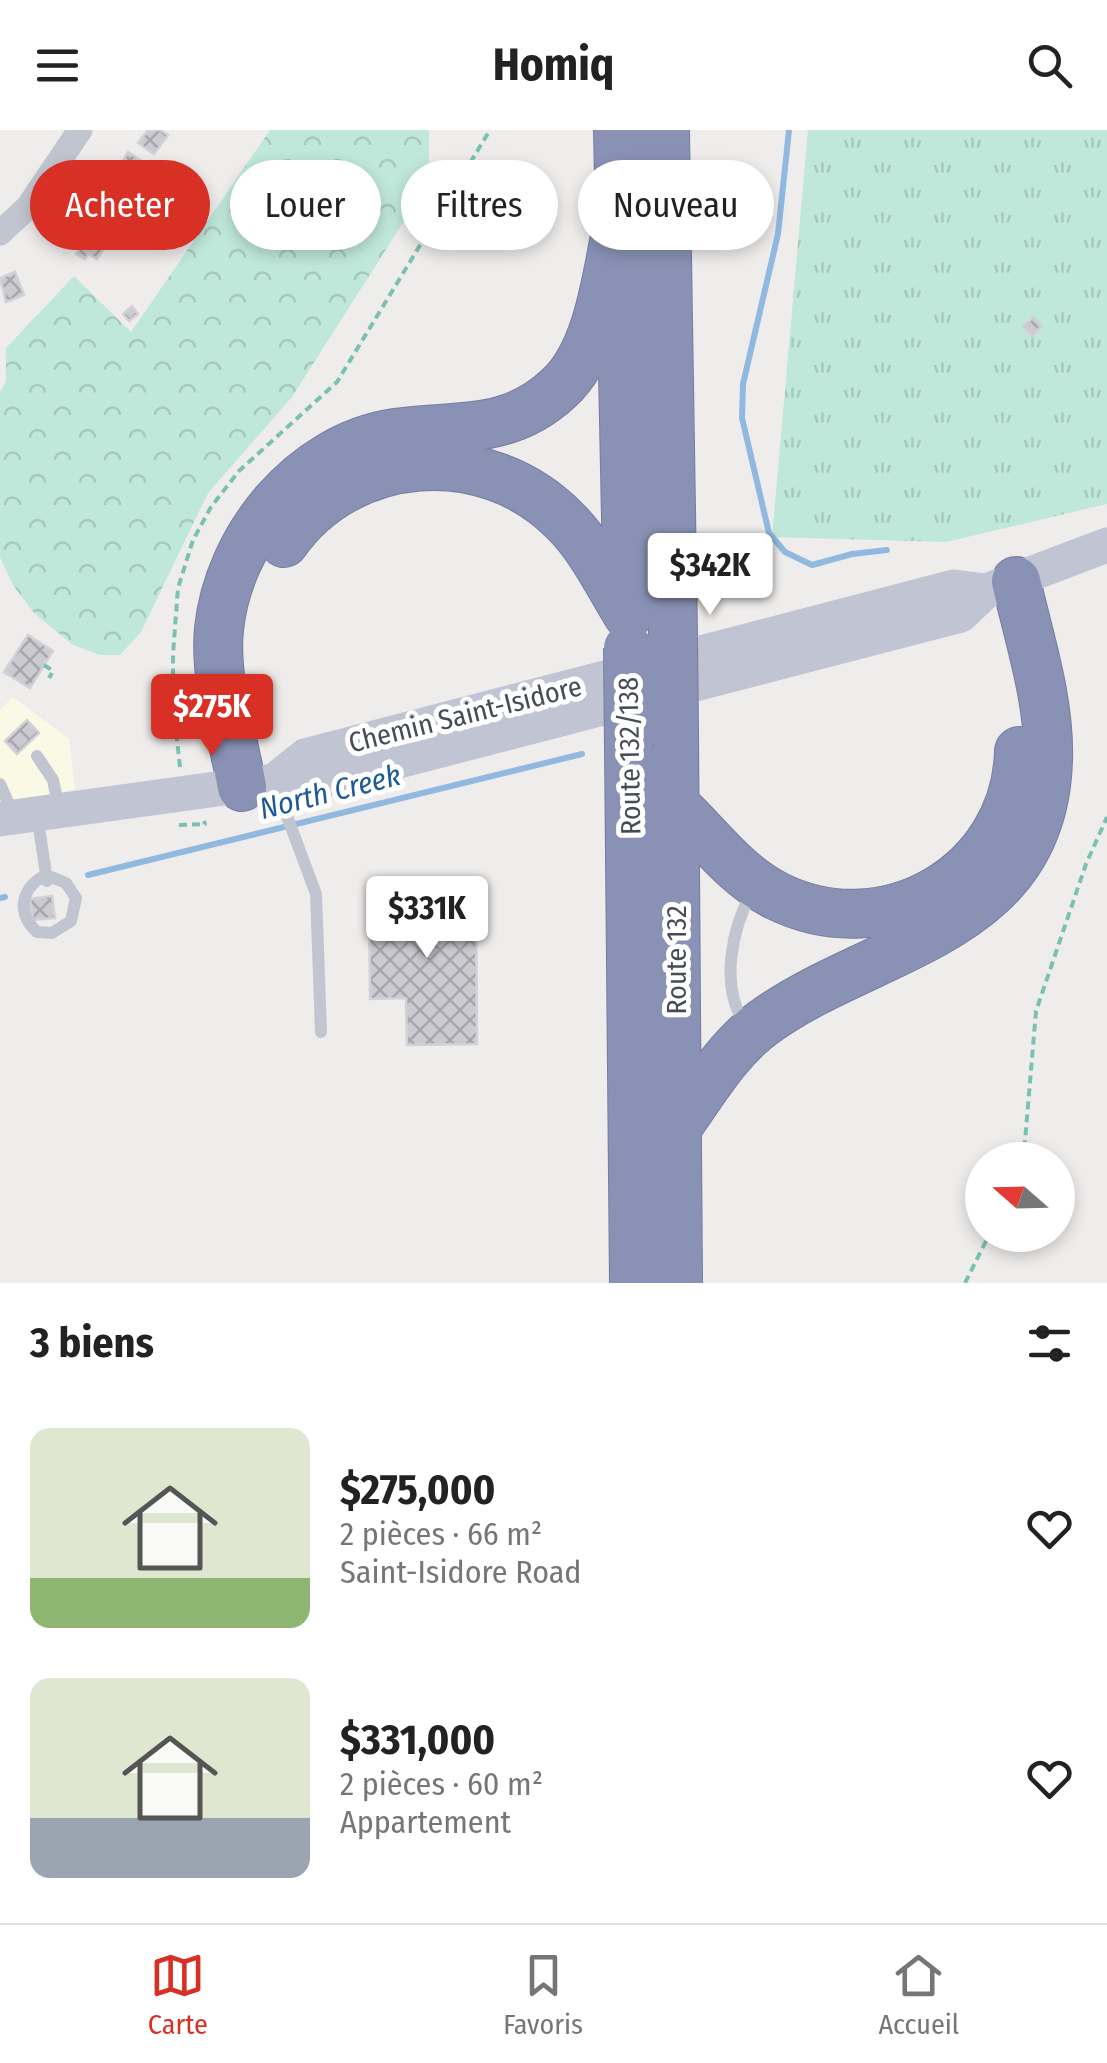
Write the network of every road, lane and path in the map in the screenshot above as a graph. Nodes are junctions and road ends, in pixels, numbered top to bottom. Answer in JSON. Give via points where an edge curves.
{"nodes":[{"id":1,"x":80,"y":130,"type":"edge"},
{"id":2,"x":618,"y":130,"type":"edge"},
{"id":3,"x":664,"y":130,"type":"edge"},
{"id":4,"x":619,"y":160,"type":"edge"},
{"id":5,"x":0,"y":234,"type":"edge"},
{"id":6,"x":611,"y":250,"type":"edge"},
{"id":7,"x":622,"y":250,"type":"edge"},
{"id":8,"x":1107,"y":544,"type":"edge"},
{"id":9,"x":979,"y":594,"type":"junction"},
{"id":10,"x":643,"y":633,"type":"junction"},
{"id":11,"x":44,"y":665,"type":"dead end"},
{"id":12,"x":49,"y":678,"type":"dead end"},
{"id":13,"x":38,"y":756,"type":"dead end"},
{"id":14,"x":0,"y":784,"type":"edge"},
{"id":15,"x":258,"y":784,"type":"junction"},
{"id":16,"x":675,"y":804,"type":"junction"},
{"id":17,"x":28,"y":815,"type":"edge"},
{"id":18,"x":1107,"y":817,"type":"edge"},
{"id":19,"x":47,"y":878,"type":"junction"},
{"id":20,"x":756,"y":884,"type":"junction"},
{"id":21,"x":321,"y":1032,"type":"dead end"},
{"id":22,"x":751,"y":1033,"type":"junction"},
{"id":23,"x":676,"y":1128,"type":"junction"},
{"id":24,"x":1025,"y":1142,"type":"edge"},
{"id":25,"x":980,"y":1252,"type":"edge"},
{"id":26,"x":634,"y":1262,"type":"edge"},
{"id":27,"x":678,"y":1283,"type":"edge"},
{"id":28,"x":965,"y":1283,"type":"edge"}],
"edges":[{"from":1,"to":5,"type":"street","via":[[28,207]]},
{"from":2,"to":4,"type":"highway"},
{"from":3,"to":10,"type":"highway","name":"Route 132/138"},
{"from":6,"to":15,"type":"highway","via":[[590,344],[560,388],[490,425],[396,433],[353,446],[302,478],[254,530],[236,564],[219,630],[219,666]]},
{"from":7,"to":10,"type":"highway","name":"Route 132/138"},
{"from":8,"to":9,"type":"main road","name":"Chemin Saint-Isidore"},
{"from":9,"to":15,"type":"main road","name":"Chemin Saint-Isidore","via":[[310,784]]},
{"from":9,"to":20,"type":"highway","via":[[1012,704],[1019,755],[1006,808],[976,858],[935,893],[876,914],[828,913]]},
{"from":9,"to":22,"type":"highway","via":[[1040,686],[1048,739],[1044,795],[1026,847],[999,886],[966,914]]},
{"from":10,"to":15,"type":"highway","via":[[573,530],[518,486],[447,465],[370,476],[323,503],[288,537],[254,604],[249,666]]},
{"from":10,"to":16,"type":"highway","name":"Route 132","bridge":true,"via":[[674,732]]},
{"from":10,"to":26,"type":"highway","name":"Route 132/138","bridge":true,"via":[[629,748]]},
{"from":11,"to":12,"type":"path","via":[[54,671]]},
{"from":13,"to":17,"type":"lane","via":[[53,780]]},
{"from":14,"to":17,"type":"lane"},
{"from":15,"to":17,"type":"main road","name":"Chemin Saint-Isidore"},
{"from":15,"to":21,"type":"lane","via":[[316,894]]},
{"from":16,"to":20,"type":"highway"},
{"from":16,"to":23,"type":"highway","name":"Route 132"},
{"from":17,"to":19,"type":"lane"},
{"from":18,"to":24,"type":"path","via":[[1036,1012]]},
{"from":19,"to":19,"type":"lane","via":[[66,883],[76,898],[71,921],[52,933],[37,932],[23,901],[32,882]]},
{"from":20,"to":22,"type":"lane","via":[[738,921],[732,962],[736,1008]]},
{"from":22,"to":23,"type":"highway"},
{"from":23,"to":27,"type":"highway","name":"Route 132"},
{"from":25,"to":28,"type":"path"}]}
